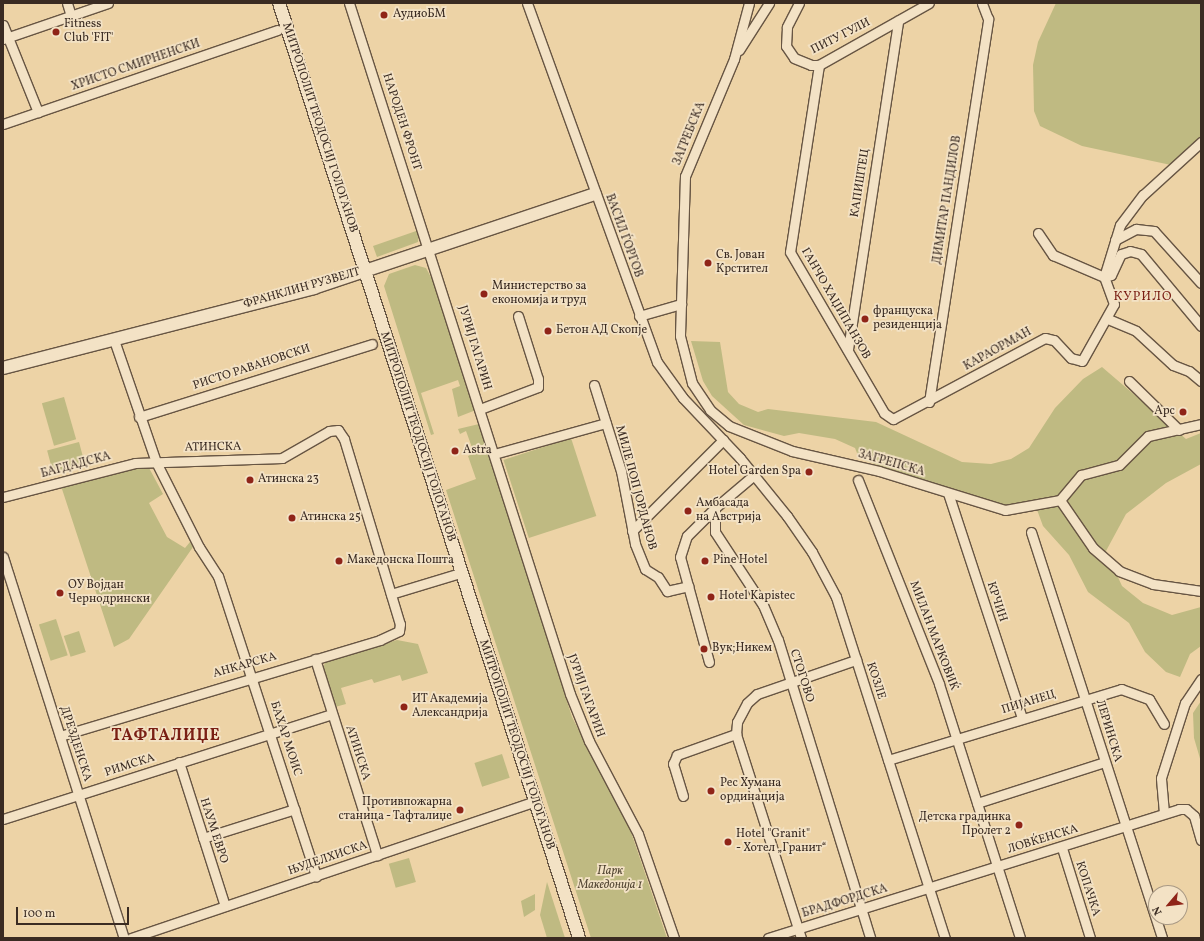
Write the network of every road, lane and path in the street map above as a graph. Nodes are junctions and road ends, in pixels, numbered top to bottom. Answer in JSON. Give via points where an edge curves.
{"nodes":[{"id":1,"x":67,"y":3,"type":"edge"},
{"id":2,"x":108,"y":3,"type":"edge"},
{"id":3,"x":279,"y":3,"type":"edge"},
{"id":4,"x":349,"y":3,"type":"edge"},
{"id":5,"x":527,"y":3,"type":"edge"},
{"id":6,"x":749,"y":3,"type":"edge"},
{"id":7,"x":769,"y":3,"type":"edge"},
{"id":8,"x":799,"y":3,"type":"edge"},
{"id":9,"x":929,"y":3,"type":"edge"},
{"id":10,"x":982,"y":3,"type":"edge"},
{"id":11,"x":71,"y":16,"type":"junction"},
{"id":12,"x":898,"y":21,"type":"junction"},
{"id":13,"x":3,"y":25,"type":"edge"},
{"id":14,"x":277,"y":30,"type":"dead end"},
{"id":15,"x":6,"y":37,"type":"edge"},
{"id":16,"x":734,"y":59,"type":"junction"},
{"id":17,"x":819,"y":65,"type":"junction"},
{"id":18,"x":38,"y":112,"type":"junction"},
{"id":19,"x":3,"y":124,"type":"edge"},
{"id":20,"x":1201,"y":142,"type":"edge"},
{"id":21,"x":595,"y":194,"type":"junction"},
{"id":22,"x":1038,"y":234,"type":"dead end"},
{"id":23,"x":1115,"y":240,"type":"junction"},
{"id":24,"x":430,"y":249,"type":"junction"},
{"id":25,"x":365,"y":271,"type":"junction"},
{"id":26,"x":1104,"y":277,"type":"junction"},
{"id":27,"x":1201,"y":283,"type":"edge"},
{"id":28,"x":681,"y":304,"type":"junction"},
{"id":29,"x":518,"y":316,"type":"dead end"},
{"id":30,"x":640,"y":316,"type":"junction"},
{"id":31,"x":1108,"y":319,"type":"junction"},
{"id":32,"x":1201,"y":326,"type":"edge"},
{"id":33,"x":114,"y":340,"type":"junction"},
{"id":34,"x":372,"y":344,"type":"dead end"},
{"id":35,"x":848,"y":349,"type":"junction"},
{"id":36,"x":3,"y":368,"type":"edge"},
{"id":37,"x":1129,"y":381,"type":"dead end"},
{"id":38,"x":1201,"y":381,"type":"edge"},
{"id":39,"x":594,"y":385,"type":"dead end"},
{"id":40,"x":929,"y":402,"type":"junction"},
{"id":41,"x":480,"y":409,"type":"junction"},
{"id":42,"x":139,"y":417,"type":"junction"},
{"id":43,"x":900,"y":418,"type":"joint"},
{"id":44,"x":606,"y":423,"type":"junction"},
{"id":45,"x":1201,"y":424,"type":"edge"},
{"id":46,"x":1179,"y":430,"type":"junction"},
{"id":47,"x":723,"y":440,"type":"junction"},
{"id":48,"x":494,"y":454,"type":"junction"},
{"id":49,"x":737,"y":455,"type":"joint"},
{"id":50,"x":270,"y":459,"type":"joint"},
{"id":51,"x":156,"y":462,"type":"junction"},
{"id":52,"x":754,"y":475,"type":"junction"},
{"id":53,"x":858,"y":480,"type":"dead end"},
{"id":54,"x":948,"y":493,"type":"junction"},
{"id":55,"x":3,"y":497,"type":"edge"},
{"id":56,"x":1060,"y":500,"type":"junction"},
{"id":57,"x":715,"y":508,"type":"junction"},
{"id":58,"x":632,"y":531,"type":"junction"},
{"id":59,"x":1031,"y":532,"type":"dead end"},
{"id":60,"x":3,"y":557,"type":"edge"},
{"id":61,"x":460,"y":573,"type":"junction"},
{"id":62,"x":688,"y":586,"type":"junction"},
{"id":63,"x":1201,"y":591,"type":"edge"},
{"id":64,"x":391,"y":594,"type":"junction"},
{"id":65,"x":315,"y":659,"type":"junction"},
{"id":66,"x":856,"y":660,"type":"junction"},
{"id":67,"x":709,"y":662,"type":"dead end"},
{"id":68,"x":252,"y":676,"type":"junction"},
{"id":69,"x":1201,"y":678,"type":"edge"},
{"id":70,"x":791,"y":681,"type":"junction"},
{"id":71,"x":1086,"y":698,"type":"junction"},
{"id":72,"x":332,"y":714,"type":"junction"},
{"id":73,"x":1022,"y":718,"type":"junction"},
{"id":74,"x":1164,"y":724,"type":"dead end"},
{"id":75,"x":271,"y":733,"type":"junction"},
{"id":76,"x":736,"y":734,"type":"junction"},
{"id":77,"x":60,"y":736,"type":"junction"},
{"id":78,"x":957,"y":739,"type":"junction"},
{"id":79,"x":888,"y":760,"type":"junction"},
{"id":80,"x":179,"y":762,"type":"junction"},
{"id":81,"x":1105,"y":762,"type":"junction"},
{"id":82,"x":79,"y":795,"type":"junction"},
{"id":83,"x":683,"y":796,"type":"dead end"},
{"id":84,"x":533,"y":802,"type":"junction"},
{"id":85,"x":977,"y":803,"type":"junction"},
{"id":86,"x":295,"y":809,"type":"junction"},
{"id":87,"x":1164,"y":813,"type":"junction"},
{"id":88,"x":3,"y":819,"type":"edge"},
{"id":89,"x":1126,"y":826,"type":"junction"},
{"id":90,"x":203,"y":838,"type":"junction"},
{"id":91,"x":1201,"y":840,"type":"edge"},
{"id":92,"x":1062,"y":848,"type":"junction"},
{"id":93,"x":377,"y":855,"type":"junction"},
{"id":94,"x":998,"y":866,"type":"junction"},
{"id":95,"x":316,"y":876,"type":"junction"},
{"id":96,"x":929,"y":889,"type":"junction"},
{"id":97,"x":225,"y":906,"type":"junction"},
{"id":98,"x":862,"y":911,"type":"junction"},
{"id":99,"x":798,"y":929,"type":"junction"},
{"id":100,"x":124,"y":938,"type":"edge"},
{"id":101,"x":131,"y":938,"type":"edge"},
{"id":102,"x":579,"y":938,"type":"edge"},
{"id":103,"x":674,"y":938,"type":"edge"},
{"id":104,"x":768,"y":938,"type":"edge"},
{"id":105,"x":802,"y":938,"type":"edge"},
{"id":106,"x":870,"y":938,"type":"edge"},
{"id":107,"x":945,"y":938,"type":"edge"},
{"id":108,"x":1020,"y":938,"type":"edge"},
{"id":109,"x":1090,"y":938,"type":"edge"},
{"id":110,"x":1162,"y":938,"type":"edge"}],
"edges":[{"from":1,"to":11,"type":"street"},
{"from":2,"to":11,"type":"street"},
{"from":3,"to":25,"type":"street","name":"МИТРОПОЛИТ ТЕОДОСИЈ ГОЛОГАНОВ"},
{"from":4,"to":24,"type":"street","name":"НАРОДЕН ФРОНТ"},
{"from":5,"to":21,"type":"street","name":"ВАСИЛ ЃОРГОВ"},
{"from":6,"to":16,"type":"street","name":"ЗАГРЕБСКА"},
{"from":7,"to":16,"type":"street"},
{"from":8,"to":17,"type":"street","name":"ПИТУ ГУЛИ","via":[[787,28],[786,46],[794,58],[811,65]]},
{"from":9,"to":12,"type":"street","name":"ПИТУ ГУЛИ"},
{"from":10,"to":40,"type":"street","name":"ДИМИТАР ПАНДИЛОВ","via":[[988,19]]},
{"from":11,"to":15,"type":"street"},
{"from":12,"to":17,"type":"street","name":"ПИТУ ГУЛИ"},
{"from":12,"to":35,"type":"street","name":"КАПИШТЕЦ"},
{"from":13,"to":15,"type":"street"},
{"from":14,"to":18,"type":"street","name":"ХРИСТО СМИРНЕНСКИ"},
{"from":15,"to":18,"type":"street"},
{"from":16,"to":28,"type":"street","name":"ЗАГРЕБСКА","via":[[686,176]]},
{"from":17,"to":35,"type":"street","name":"ГАНЧО ХАЏИПАНЗОВ","via":[[790,252]]},
{"from":18,"to":19,"type":"street","name":"ХРИСТО СМИРНЕНСКИ"},
{"from":20,"to":23,"type":"street","via":[[1143,195],[1120,225]]},
{"from":21,"to":24,"type":"street","name":"ФРАНКЛИН РУЗВЕЛТ"},
{"from":21,"to":30,"type":"street","name":"ВАСИЛ ЃОРГОВ"},
{"from":22,"to":26,"type":"street","via":[[1053,255]]},
{"from":23,"to":26,"type":"street"},
{"from":23,"to":27,"type":"street","via":[[1136,229],[1154,231]]},
{"from":24,"to":25,"type":"street","name":"ФРАНКЛИН РУЗВЕЛТ"},
{"from":24,"to":41,"type":"street","name":"ЈУРИЈ ГАГАРИН"},
{"from":25,"to":33,"type":"street","name":"ФРАНКЛИН РУЗВЕЛТ"},
{"from":25,"to":61,"type":"street","name":"МИТРОПОЛИТ ТЕОДОСИЈ ГОЛОГАНОВ"},
{"from":26,"to":31,"type":"street","name":"КАРАОРМАН","via":[[1114,304]]},
{"from":26,"to":32,"type":"street","via":[[1111,275],[1121,254],[1130,251],[1141,254]]},
{"from":28,"to":30,"type":"street"},
{"from":28,"to":54,"type":"street","name":"ЗАГРЕПСКА","via":[[680,336],[690,376],[699,397],[729,426],[792,451],[879,471]]},
{"from":29,"to":41,"type":"street","via":[[538,379],[538,387]]},
{"from":30,"to":47,"type":"street","name":"ВАСИЛ ЃОРГОВ","via":[[657,362],[670,382]]},
{"from":31,"to":38,"type":"street","via":[[1136,331],[1173,365],[1189,370]]},
{"from":31,"to":40,"type":"street","name":"КАРАОРМАН","via":[[1082,362],[1071,358],[1054,340],[1045,338]]},
{"from":33,"to":36,"type":"street","name":"ФРАНКЛИН РУЗВЕЛТ"},
{"from":33,"to":42,"type":"street","name":"БАХАР МОИС"},
{"from":34,"to":42,"type":"street","name":"РИСТО РАВАНОВСКИ"},
{"from":35,"to":43,"type":"street","name":"ГАНЧО ХАЏИПАНЗОВ","via":[[884,414]]},
{"from":37,"to":46,"type":"street"},
{"from":39,"to":44,"type":"street","name":"МИЛЕ ПОП ЈОРДАНОВ"},
{"from":40,"to":43,"type":"street","name":"КАРАОРМАН"},
{"from":41,"to":48,"type":"street","name":"ЈУРИЈ ГАГАРИН"},
{"from":42,"to":51,"type":"street","name":"БАХАР МОИС"},
{"from":44,"to":48,"type":"street"},
{"from":44,"to":58,"type":"street","name":"МИЛЕ ПОП ЈОРДАНОВ","via":[[621,472]]},
{"from":45,"to":46,"type":"street"},
{"from":46,"to":56,"type":"street","via":[[1148,436],[1120,465],[1077,478],[1070,491]]},
{"from":47,"to":49,"type":"street","name":"ВАСИЛ ЃОРГОВ"},
{"from":47,"to":58,"type":"street"},
{"from":48,"to":103,"type":"street","name":"ЈУРИЈ ГАГАРИН","via":[[570,694],[589,741],[638,834]]},
{"from":49,"to":52,"type":"street","name":"КОЗЛЕ"},
{"from":50,"to":51,"type":"street","name":"АТИНСКА"},
{"from":50,"to":64,"type":"street","name":"АНКАРСКА","via":[[283,458],[330,430],[340,432]]},
{"from":51,"to":55,"type":"street","name":"БАГДАДСКА","via":[[135,463]]},
{"from":51,"to":68,"type":"street","name":"БАХАР МОИС","via":[[199,547],[218,576]]},
{"from":52,"to":57,"type":"street"},
{"from":52,"to":66,"type":"street","name":"КОЗЛЕ","via":[[800,533],[823,570]]},
{"from":53,"to":78,"type":"street","name":"МИЛАН МАРКОВИЌ","via":[[926,647]]},
{"from":54,"to":56,"type":"street","name":"ЗАГРЕПСКА","via":[[1005,510]]},
{"from":54,"to":73,"type":"street","name":"КРЧИН"},
{"from":56,"to":63,"type":"street","via":[[1093,548],[1119,571],[1160,586]]},
{"from":57,"to":62,"type":"street","via":[[683,544],[680,557]]},
{"from":57,"to":70,"type":"street","name":"СТОГОВО","via":[[715,532],[763,605]]},
{"from":58,"to":62,"type":"street","name":"МИЛЕ ПОП ЈОРДАНОВ","via":[[645,569],[658,577],[667,591]]},
{"from":59,"to":71,"type":"street","name":"ЛЕРИНСКА"},
{"from":60,"to":77,"type":"street","name":"ДРЕЗДЕНСКА"},
{"from":61,"to":64,"type":"street"},
{"from":61,"to":84,"type":"street","name":"МИТРОПОЛИТ ТЕОДОСИЈ ГОЛОГАНОВ"},
{"from":62,"to":67,"type":"street"},
{"from":64,"to":65,"type":"street","name":"АНКАРСКА","via":[[400,626],[399,632]]},
{"from":65,"to":68,"type":"street","name":"АНКАРСКА"},
{"from":65,"to":72,"type":"street","name":"АТИНСКА"},
{"from":66,"to":70,"type":"street"},
{"from":66,"to":79,"type":"street","name":"КОЗЛЕ"},
{"from":68,"to":75,"type":"street","name":"БАХАР МОИС"},
{"from":68,"to":77,"type":"street","name":"АНКАРСКА"},
{"from":69,"to":87,"type":"street","via":[[1185,703],[1161,778]]},
{"from":70,"to":76,"type":"street","via":[[751,698],[740,716]]},
{"from":70,"to":98,"type":"street","name":"СТОГОВО"},
{"from":71,"to":73,"type":"street","name":"ПИЈАНЕЦ"},
{"from":71,"to":74,"type":"street","name":"ПИЈАНЕЦ","via":[[1130,689],[1156,705]]},
{"from":71,"to":81,"type":"street","name":"ЛЕРИНСКА"},
{"from":72,"to":75,"type":"street","name":"РИМСКА"},
{"from":72,"to":93,"type":"street","name":"АТИНСКА"},
{"from":73,"to":78,"type":"street","name":"ПИЈАНЕЦ"},
{"from":75,"to":80,"type":"street","name":"РИМСКА"},
{"from":75,"to":86,"type":"street","name":"БАХАР МОИС"},
{"from":76,"to":83,"type":"street","via":[[677,755],[673,764]]},
{"from":76,"to":99,"type":"street"},
{"from":77,"to":82,"type":"street","name":"ДРЕЗДЕНСКА"},
{"from":78,"to":79,"type":"street","name":"ПИЈАНЕЦ"},
{"from":78,"to":85,"type":"street","name":"МИЛАН МАРКОВИЌ"},
{"from":79,"to":96,"type":"street","name":"КОЗЛЕ"},
{"from":80,"to":82,"type":"street","name":"РИМСКА"},
{"from":80,"to":90,"type":"street","name":"НАУМ ЕВРО"},
{"from":81,"to":85,"type":"street"},
{"from":81,"to":89,"type":"street","name":"ЛЕРИНСКА"},
{"from":82,"to":88,"type":"street","name":"РИМСКА"},
{"from":82,"to":100,"type":"street","name":"ДРЕЗДЕНСКА"},
{"from":84,"to":93,"type":"street","name":"ЊУДЕЛХИСКА"},
{"from":84,"to":102,"type":"street","name":"МИТРОПОЛИТ ТЕОДОСИЈ ГОЛОГАНОВ"},
{"from":85,"to":94,"type":"street","name":"МИЛАН МАРКОВИЌ"},
{"from":86,"to":90,"type":"street"},
{"from":86,"to":95,"type":"street","name":"БАХАР МОИС"},
{"from":87,"to":89,"type":"street","name":"ЛОВЌЕНСКА"},
{"from":87,"to":91,"type":"street","name":"ЛОВЌЕНСКА","via":[[1179,809],[1190,812]]},
{"from":89,"to":92,"type":"street","name":"ЛОВЌЕНСКА"},
{"from":89,"to":110,"type":"street","name":"ЛЕРИНСКА"},
{"from":90,"to":97,"type":"street","name":"НАУМ ЕВРО"},
{"from":92,"to":94,"type":"street","name":"ЛОВЌЕНСКА"},
{"from":92,"to":109,"type":"street","name":"КОПАЧКА"},
{"from":93,"to":95,"type":"street","name":"ЊУДЕЛХИСКА"},
{"from":94,"to":96,"type":"street","name":"ЛОВЌЕНСКА"},
{"from":94,"to":108,"type":"street","name":"МИЛАН МАРКОВИЌ"},
{"from":95,"to":97,"type":"street","name":"ЊУДЕЛХИСКА"},
{"from":96,"to":98,"type":"street","name":"БРАДФОРДСКА"},
{"from":96,"to":107,"type":"street","name":"КОЗЛЕ"},
{"from":97,"to":101,"type":"street","name":"ЊУДЕЛХИСКА"},
{"from":98,"to":99,"type":"street","name":"БРАДФОРДСКА"},
{"from":98,"to":106,"type":"street","name":"СТОГОВО"},
{"from":99,"to":104,"type":"street","name":"БРАДФОРДСКА"},
{"from":99,"to":105,"type":"street"}]}
